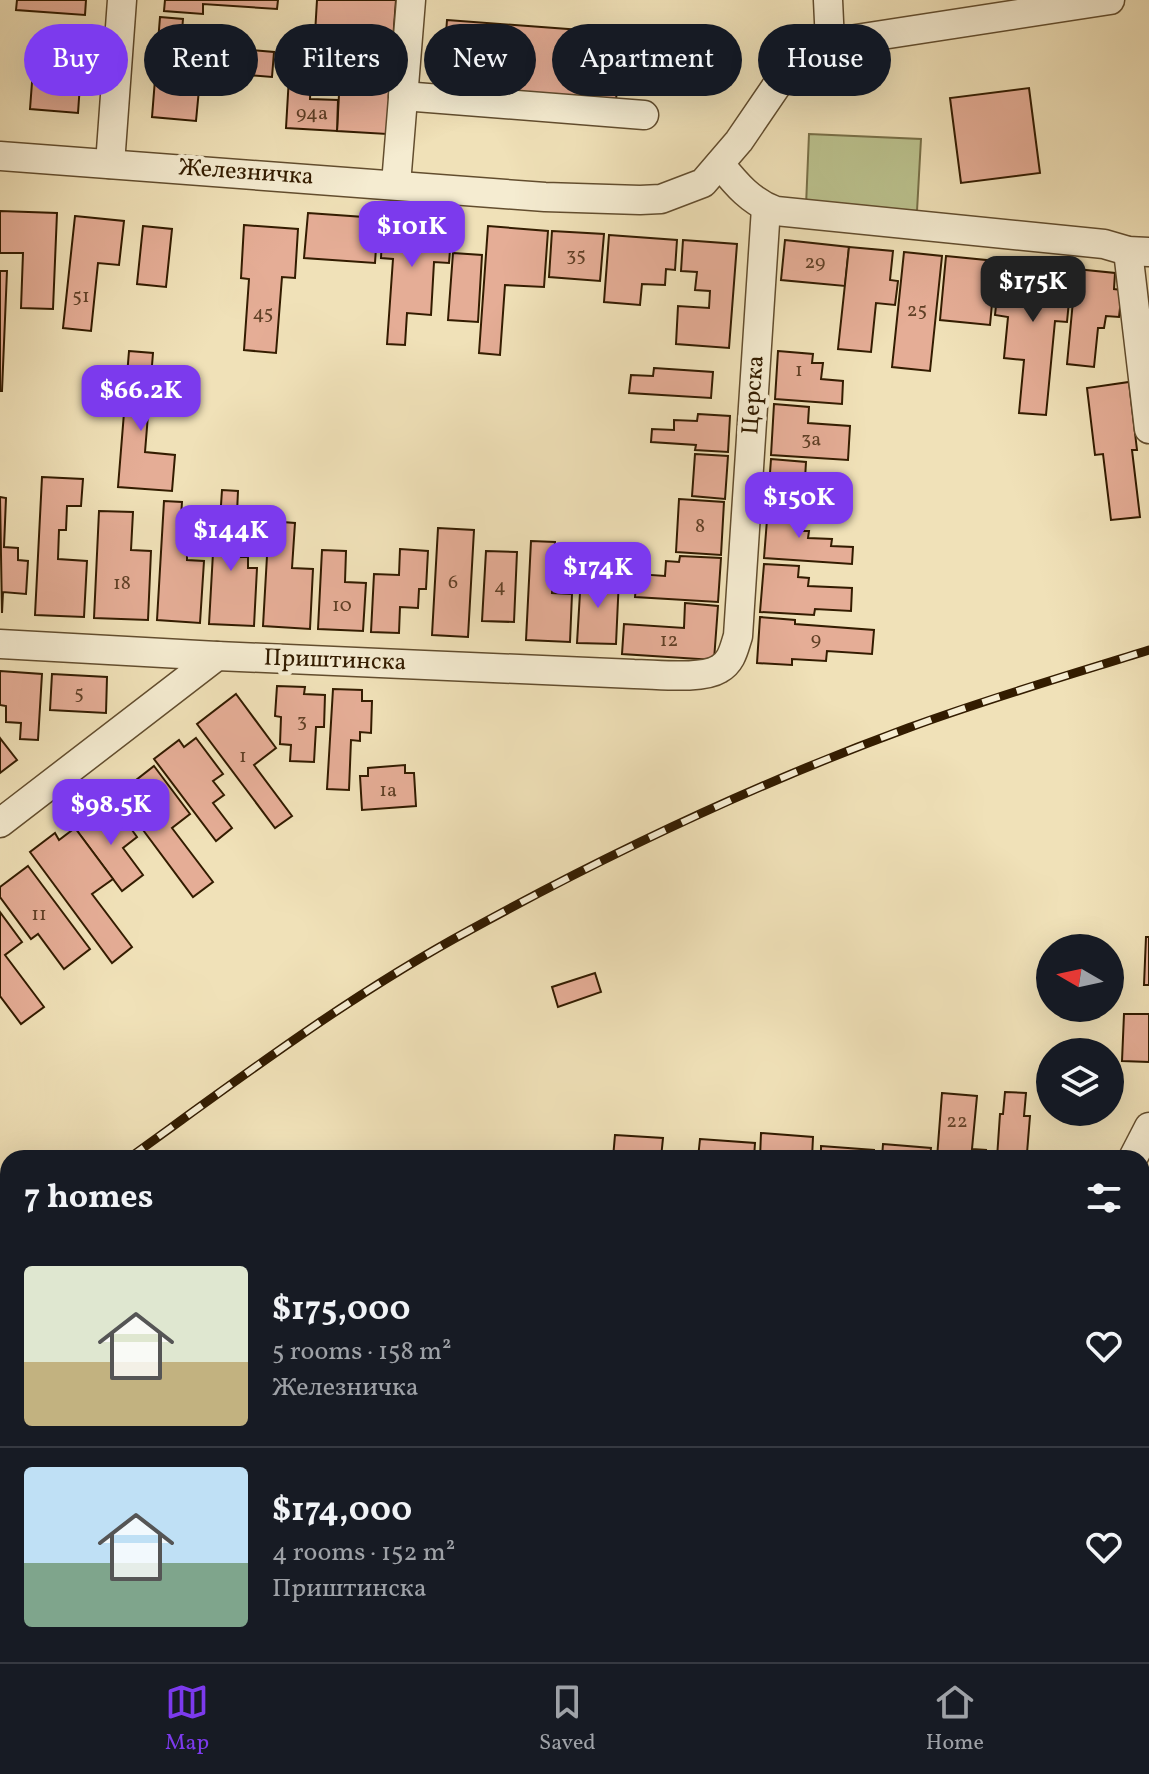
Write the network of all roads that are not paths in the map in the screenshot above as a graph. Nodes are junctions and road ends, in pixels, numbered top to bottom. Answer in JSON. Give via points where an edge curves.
{"nodes":[{"id":1,"x":122,"y":0,"type":"edge"},
{"id":2,"x":411,"y":0,"type":"edge"},
{"id":3,"x":828,"y":0,"type":"edge"},
{"id":4,"x":1110,"y":0,"type":"edge"},
{"id":5,"x":829,"y":24,"type":"edge"},
{"id":6,"x":891,"y":34,"type":"edge"},
{"id":7,"x":408,"y":36,"type":"edge"},
{"id":8,"x":403,"y":96,"type":"joint"},
{"id":9,"x":770,"y":96,"type":"edge"},
{"id":10,"x":644,"y":115,"type":"dead end"},
{"id":11,"x":0,"y":156,"type":"edge"},
{"id":12,"x":110,"y":164,"type":"junction"},
{"id":13,"x":720,"y":164,"type":"junction"},
{"id":14,"x":396,"y":184,"type":"junction"},
{"id":15,"x":766,"y":208,"type":"junction"},
{"id":16,"x":1138,"y":252,"type":"edge"},
{"id":17,"x":1149,"y":429,"type":"edge"},
{"id":18,"x":0,"y":644,"type":"edge"},
{"id":19,"x":217,"y":656,"type":"junction"},
{"id":20,"x":669,"y":674,"type":"joint"},
{"id":21,"x":0,"y":823,"type":"edge"},
{"id":22,"x":1149,"y":1127,"type":"edge"},
{"id":23,"x":1137,"y":1150,"type":"edge"}],
"edges":[{"from":1,"to":12,"type":"street"},
{"from":2,"to":7,"type":"street"},
{"from":3,"to":5,"type":"street"},
{"from":4,"to":6,"type":"street","name":"Железничка"},
{"from":8,"to":10,"type":"street"},
{"from":8,"to":14,"type":"street"},
{"from":9,"to":13,"type":"street","name":"Железничка"},
{"from":11,"to":12,"type":"street","name":"Железничка"},
{"from":12,"to":14,"type":"street","name":"Железничка"},
{"from":13,"to":14,"type":"street","name":"Железничка","via":[[703,183],[661,199],[545,197]]},
{"from":13,"to":15,"type":"street"},
{"from":15,"to":16,"type":"street"},
{"from":15,"to":20,"type":"street","name":"Церска","via":[[738,636],[732,656],[720,669]]},
{"from":16,"to":17,"type":"street"},
{"from":18,"to":19,"type":"street","name":"Приштинска"},
{"from":19,"to":20,"type":"street","name":"Приштинска"},
{"from":19,"to":21,"type":"street"},
{"from":22,"to":23,"type":"street"}]}
